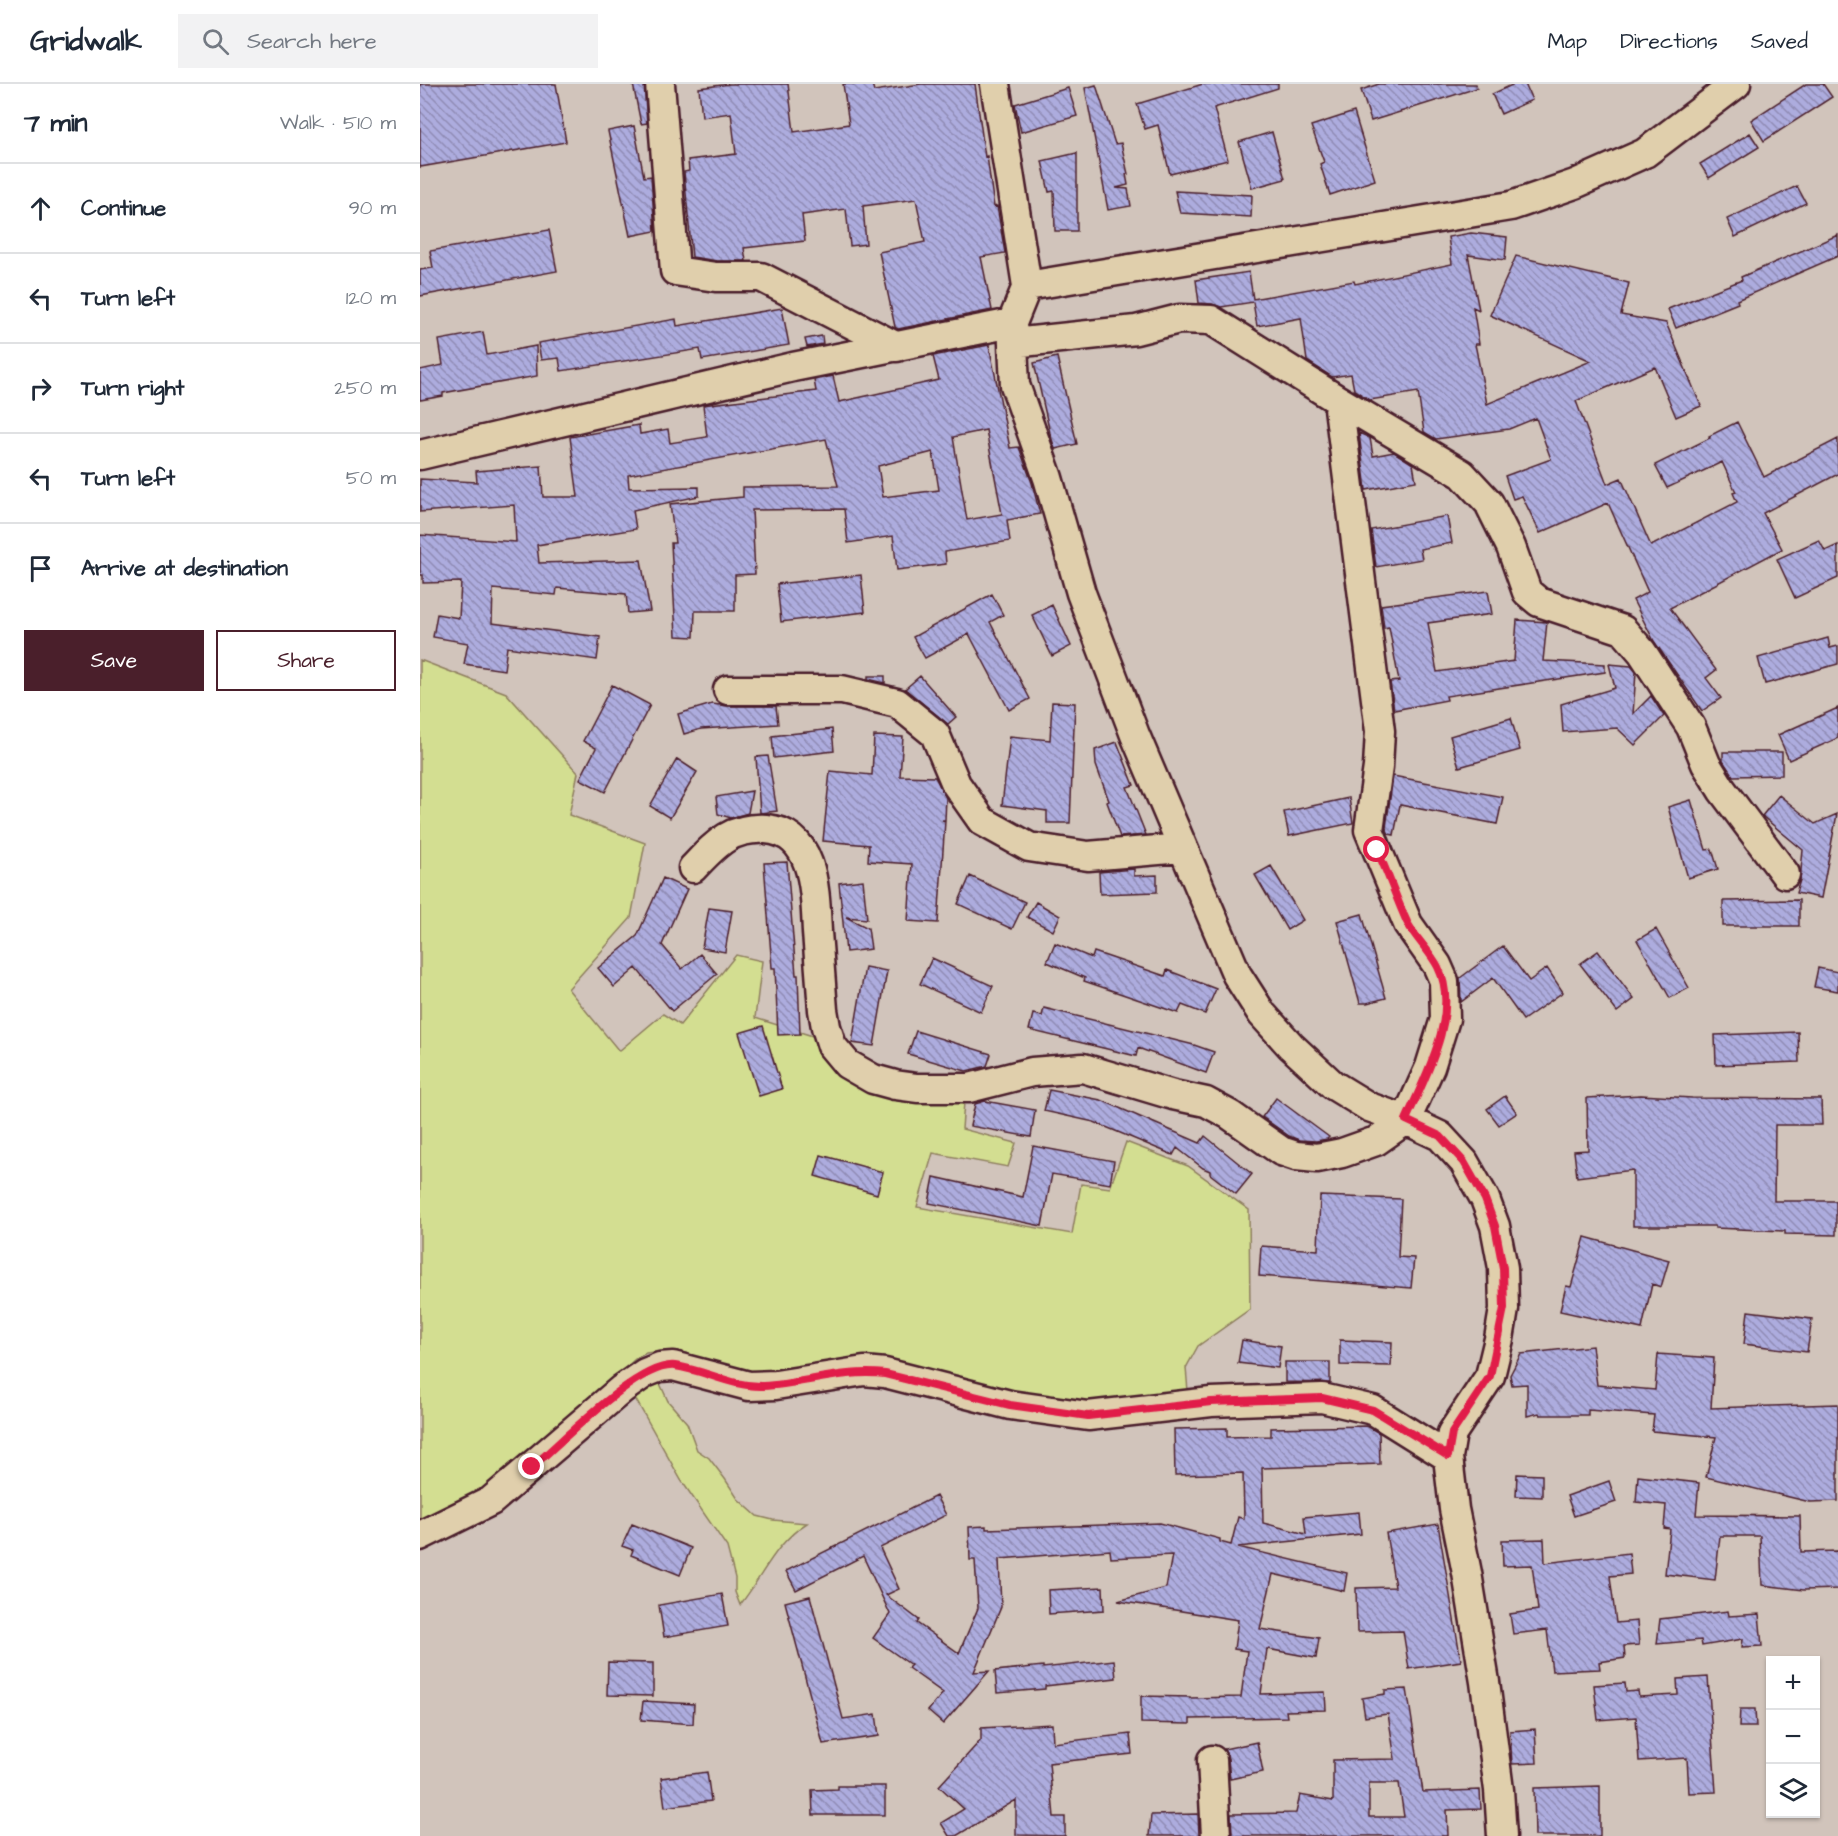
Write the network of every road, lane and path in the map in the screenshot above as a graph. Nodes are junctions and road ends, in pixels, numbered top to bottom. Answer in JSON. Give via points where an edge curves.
{"nodes":[{"id":1,"x":660,"y":84,"type":"edge"},
{"id":2,"x":995,"y":84,"type":"edge"},
{"id":3,"x":1736,"y":84,"type":"edge"},
{"id":4,"x":1027,"y":286,"type":"junction"},
{"id":5,"x":1012,"y":333,"type":"junction"},
{"id":6,"x":897,"y":347,"type":"junction"},
{"id":7,"x":1338,"y":400,"type":"junction"},
{"id":8,"x":420,"y":455,"type":"edge"},
{"id":9,"x":728,"y":690,"type":"dead end"},
{"id":10,"x":1182,"y":848,"type":"junction"},
{"id":11,"x":693,"y":868,"type":"dead end"},
{"id":12,"x":1785,"y":874,"type":"dead end"},
{"id":13,"x":1406,"y":1120,"type":"junction"},
{"id":14,"x":1448,"y":1456,"type":"junction"},
{"id":15,"x":420,"y":1536,"type":"edge"},
{"id":16,"x":1212,"y":1760,"type":"dead end"},
{"id":17,"x":1216,"y":1836,"type":"edge"},
{"id":18,"x":1502,"y":1836,"type":"edge"}],
"edges":[{"from":1,"to":6,"type":"street","via":[[675,272],[761,276]]},
{"from":2,"to":4,"type":"street"},
{"from":3,"to":4,"type":"street","via":[[1645,153],[1575,184],[1511,206]]},
{"from":4,"to":5,"type":"street"},
{"from":5,"to":6,"type":"street"},
{"from":5,"to":7,"type":"street","via":[[1136,330],[1179,319],[1211,320]]},
{"from":5,"to":10,"type":"street","via":[[1015,385],[1048,478],[1081,593]]},
{"from":6,"to":8,"type":"street","via":[[793,367]]},
{"from":7,"to":12,"type":"street","via":[[1462,474],[1489,503],[1511,546],[1527,592],[1539,602],[1623,630],[1691,727],[1722,790]]},
{"from":7,"to":13,"type":"street","via":[[1380,731],[1369,830],[1408,924],[1444,981],[1445,1019],[1430,1067]]},
{"from":9,"to":10,"type":"street","via":[[843,690],[897,703],[935,734],[956,784],[982,821],[1029,847],[1088,856]]},
{"from":10,"to":13,"type":"street","via":[[1237,975],[1262,1014],[1333,1085],[1370,1107]]},
{"from":11,"to":13,"type":"street","via":[[736,832],[777,830],[793,838],[814,879],[823,1010],[829,1037],[847,1064],[873,1079],[917,1088],[969,1088],[1032,1072],[1083,1068],[1206,1102],[1281,1151],[1317,1158],[1376,1141]]},
{"from":13,"to":14,"type":"street","via":[[1440,1136],[1464,1162],[1495,1226],[1503,1268],[1504,1308],[1490,1376],[1452,1433]]},
{"from":14,"to":15,"type":"street","via":[[1373,1410],[1322,1398],[1211,1402],[1088,1416],[1010,1405],[875,1372],[749,1386],[673,1366],[660,1367],[622,1389],[491,1501]]},
{"from":14,"to":18,"type":"street","via":[[1485,1683]]},
{"from":16,"to":17,"type":"street"}]}
